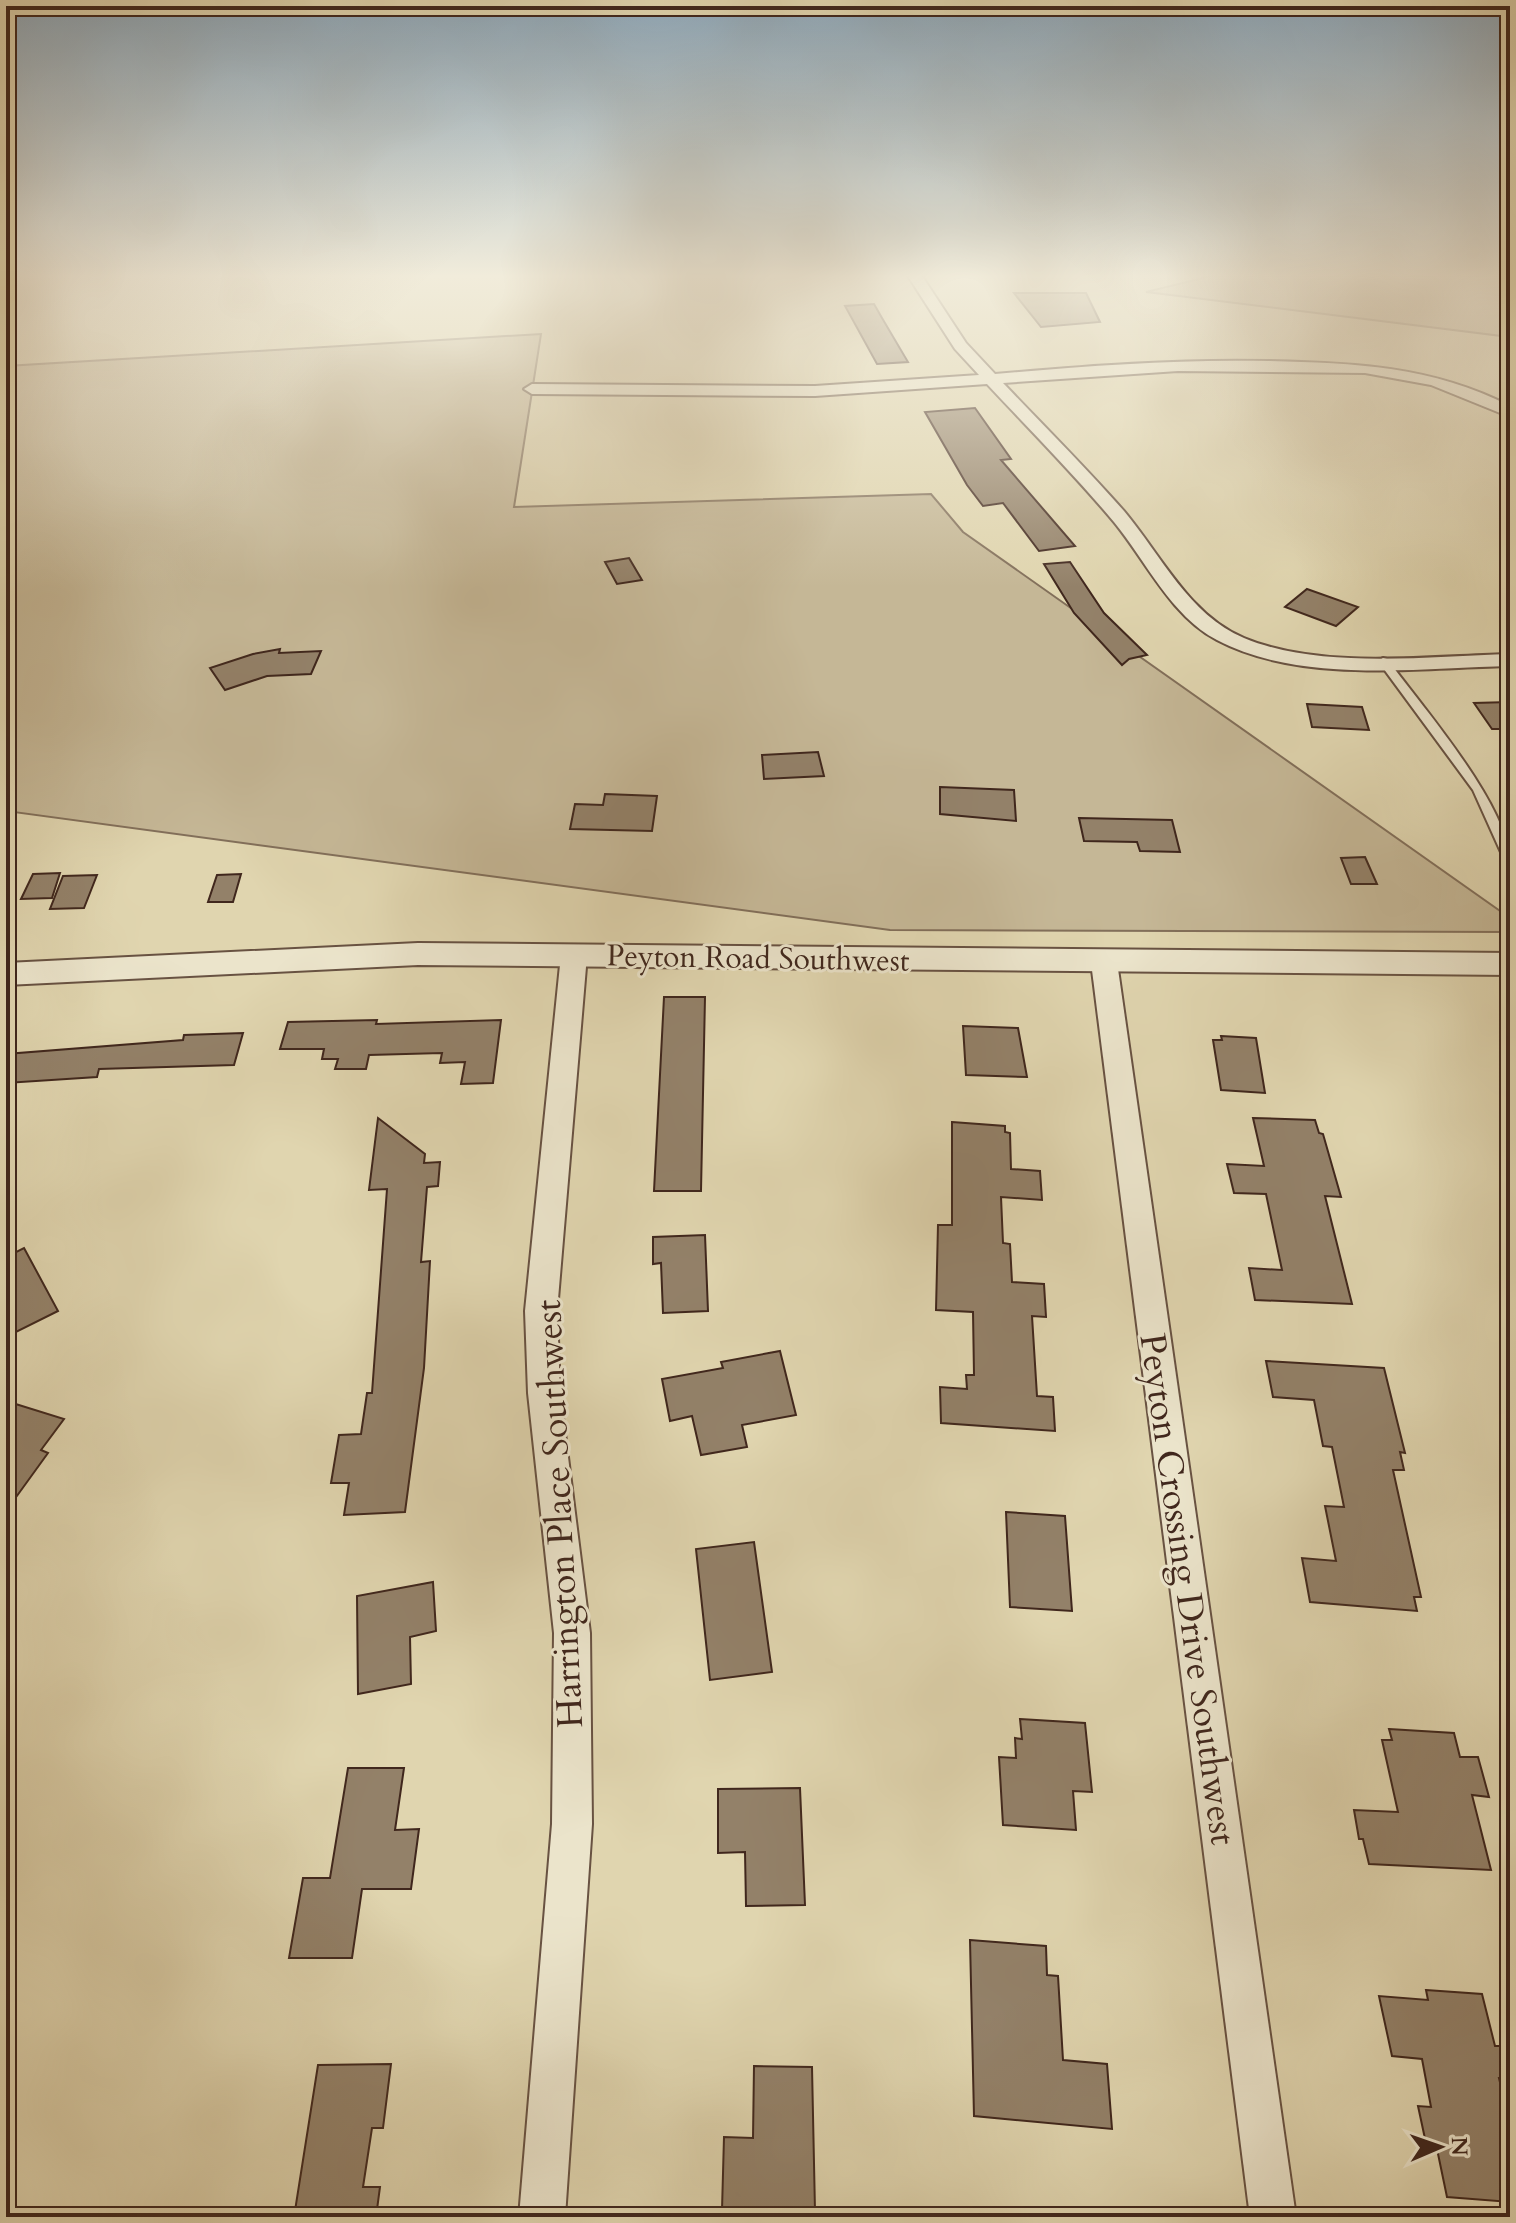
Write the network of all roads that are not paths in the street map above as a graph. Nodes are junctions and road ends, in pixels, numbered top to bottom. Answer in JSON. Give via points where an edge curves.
{"nodes":[{"id":1,"x":980,"y":380,"type":"edge"},
{"id":2,"x":992,"y":380,"type":"edge"},
{"id":3,"x":1426,"y":380,"type":"edge"},
{"id":4,"x":532,"y":389,"type":"dead end"},
{"id":5,"x":1510,"y":412,"type":"edge"},
{"id":6,"x":1510,"y":660,"type":"edge"},
{"id":7,"x":1383,"y":661,"type":"junction"},
{"id":8,"x":1510,"y":859,"type":"edge"},
{"id":9,"x":574,"y":955,"type":"junction"},
{"id":10,"x":1104,"y":962,"type":"junction"},
{"id":11,"x":1510,"y":964,"type":"edge"},
{"id":12,"x":6,"y":974,"type":"edge"},
{"id":13,"x":542,"y":2217,"type":"edge"},
{"id":14,"x":1273,"y":2217,"type":"edge"}],
"edges":[{"from":1,"to":4,"type":"street","via":[[815,391]]},
{"from":2,"to":7,"type":"street","via":[[1135,536],[1188,610],[1207,626],[1278,655]]},
{"from":3,"to":5,"type":"street"},
{"from":6,"to":7,"type":"street"},
{"from":7,"to":8,"type":"lane","via":[[1478,790]]},
{"from":9,"to":10,"type":"street","name":"Peyton Road Southwest"},
{"from":9,"to":12,"type":"street","name":"Peyton Road Southwest","via":[[418,954]]},
{"from":9,"to":13,"type":"street","name":"Harrington Place Southwest","via":[[541,1311],[544,1393],[572,1633],[572,1824]]},
{"from":10,"to":11,"type":"street","name":"Peyton Road Southwest"},
{"from":10,"to":14,"type":"street","name":"Peyton Crossing Drive Southwest"}]}
